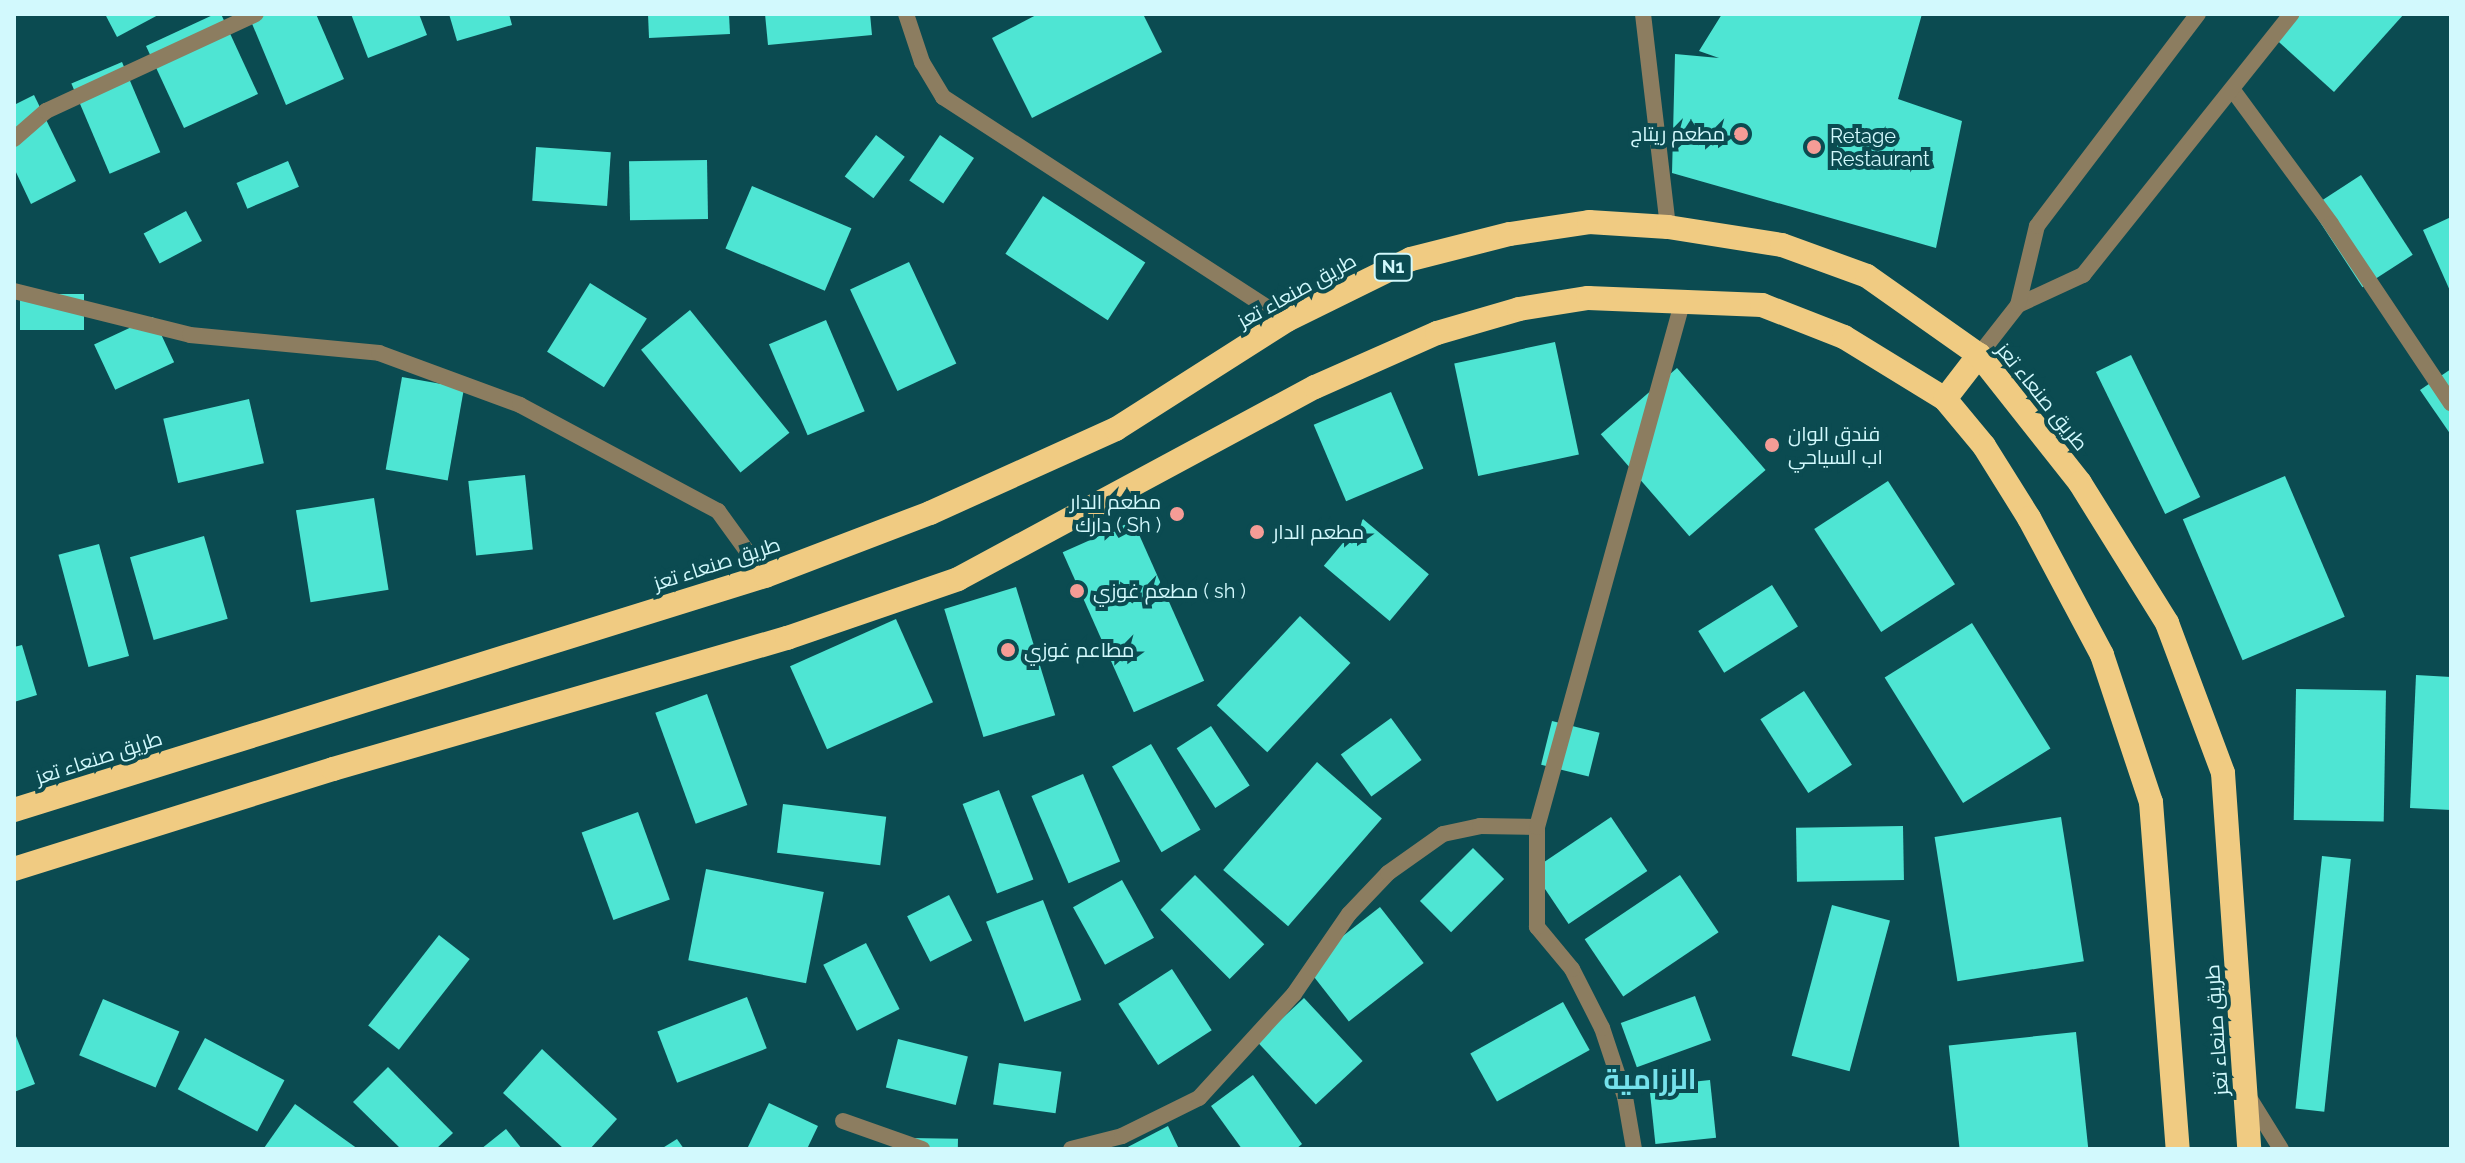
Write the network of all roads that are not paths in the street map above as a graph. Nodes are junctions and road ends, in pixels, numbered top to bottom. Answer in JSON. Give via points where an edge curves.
{"nodes":[{"id":1,"x":256,"y":14,"type":"edge"},
{"id":2,"x":906,"y":14,"type":"edge"},
{"id":3,"x":1643,"y":14,"type":"edge"},
{"id":4,"x":2198,"y":14,"type":"edge"},
{"id":5,"x":2291,"y":14,"type":"edge"},
{"id":6,"x":2232,"y":89,"type":"junction"},
{"id":7,"x":14,"y":139,"type":"edge"},
{"id":8,"x":1668,"y":227,"type":"junction"},
{"id":9,"x":14,"y":291,"type":"edge"},
{"id":10,"x":1683,"y":300,"type":"junction"},
{"id":11,"x":2018,"y":305,"type":"junction"},
{"id":12,"x":1287,"y":320,"type":"junction"},
{"id":13,"x":1979,"y":355,"type":"junction"},
{"id":14,"x":1945,"y":399,"type":"junction"},
{"id":15,"x":2451,"y":403,"type":"edge"},
{"id":16,"x":765,"y":576,"type":"junction"},
{"id":17,"x":14,"y":810,"type":"edge"},
{"id":18,"x":1537,"y":827,"type":"junction"},
{"id":19,"x":14,"y":869,"type":"edge"},
{"id":20,"x":2246,"y":1092,"type":"junction"},
{"id":21,"x":843,"y":1121,"type":"dead end"},
{"id":22,"x":922,"y":1149,"type":"edge"},
{"id":23,"x":1071,"y":1149,"type":"edge"},
{"id":24,"x":1634,"y":1149,"type":"edge"},
{"id":25,"x":2178,"y":1149,"type":"edge"},
{"id":26,"x":2249,"y":1149,"type":"edge"},
{"id":27,"x":2281,"y":1149,"type":"edge"}],
"edges":[{"from":1,"to":7,"type":"street","via":[[46,111]]},
{"from":2,"to":12,"type":"street","via":[[922,62],[943,97]]},
{"from":3,"to":8,"type":"street"},
{"from":4,"to":11,"type":"street","via":[[2037,226]]},
{"from":5,"to":6,"type":"street"},
{"from":6,"to":11,"type":"street","via":[[2083,275]]},
{"from":6,"to":15,"type":"street"},
{"from":8,"to":12,"type":"highway","name":"طريق صنعاء تعز","number":"N1","via":[[1589,222],[1510,234],[1411,259]]},
{"from":8,"to":13,"type":"highway","name":"طريق صنعاء تعز","number":"N1","via":[[1782,245],[1867,276]]},
{"from":9,"to":16,"type":"street","via":[[190,335],[379,353],[520,405],[718,511]]},
{"from":10,"to":14,"type":"highway","via":[[1762,305],[1844,337]]},
{"from":10,"to":18,"type":"street"},
{"from":10,"to":19,"type":"highway","via":[[1588,298],[1519,309],[1437,333],[1315,387],[958,579],[787,638],[333,769]]},
{"from":11,"to":13,"type":"street"},
{"from":12,"to":16,"type":"highway","name":"طريق صنعاء تعز","number":"N1","via":[[1116,429],[930,513]]},
{"from":13,"to":14,"type":"highway"},
{"from":13,"to":20,"type":"highway","name":"طريق صنعاء تعز","number":"N1","via":[[2080,483],[2167,623],[2223,773]]},
{"from":14,"to":25,"type":"highway","via":[[1984,446],[2029,518],[2102,655],[2151,802]]},
{"from":16,"to":17,"type":"highway","name":"طريق صنعاء تعز","number":"N1"},
{"from":18,"to":23,"type":"street","via":[[1480,826],[1443,834],[1388,873],[1349,914],[1294,994],[1199,1098],[1122,1136]]},
{"from":18,"to":24,"type":"street","via":[[1537,927],[1572,969],[1602,1028],[1625,1097]]},
{"from":20,"to":26,"type":"highway","name":"طريق صنعاء تعز","number":"N1"},
{"from":20,"to":27,"type":"street"},
{"from":21,"to":22,"type":"street"}]}
